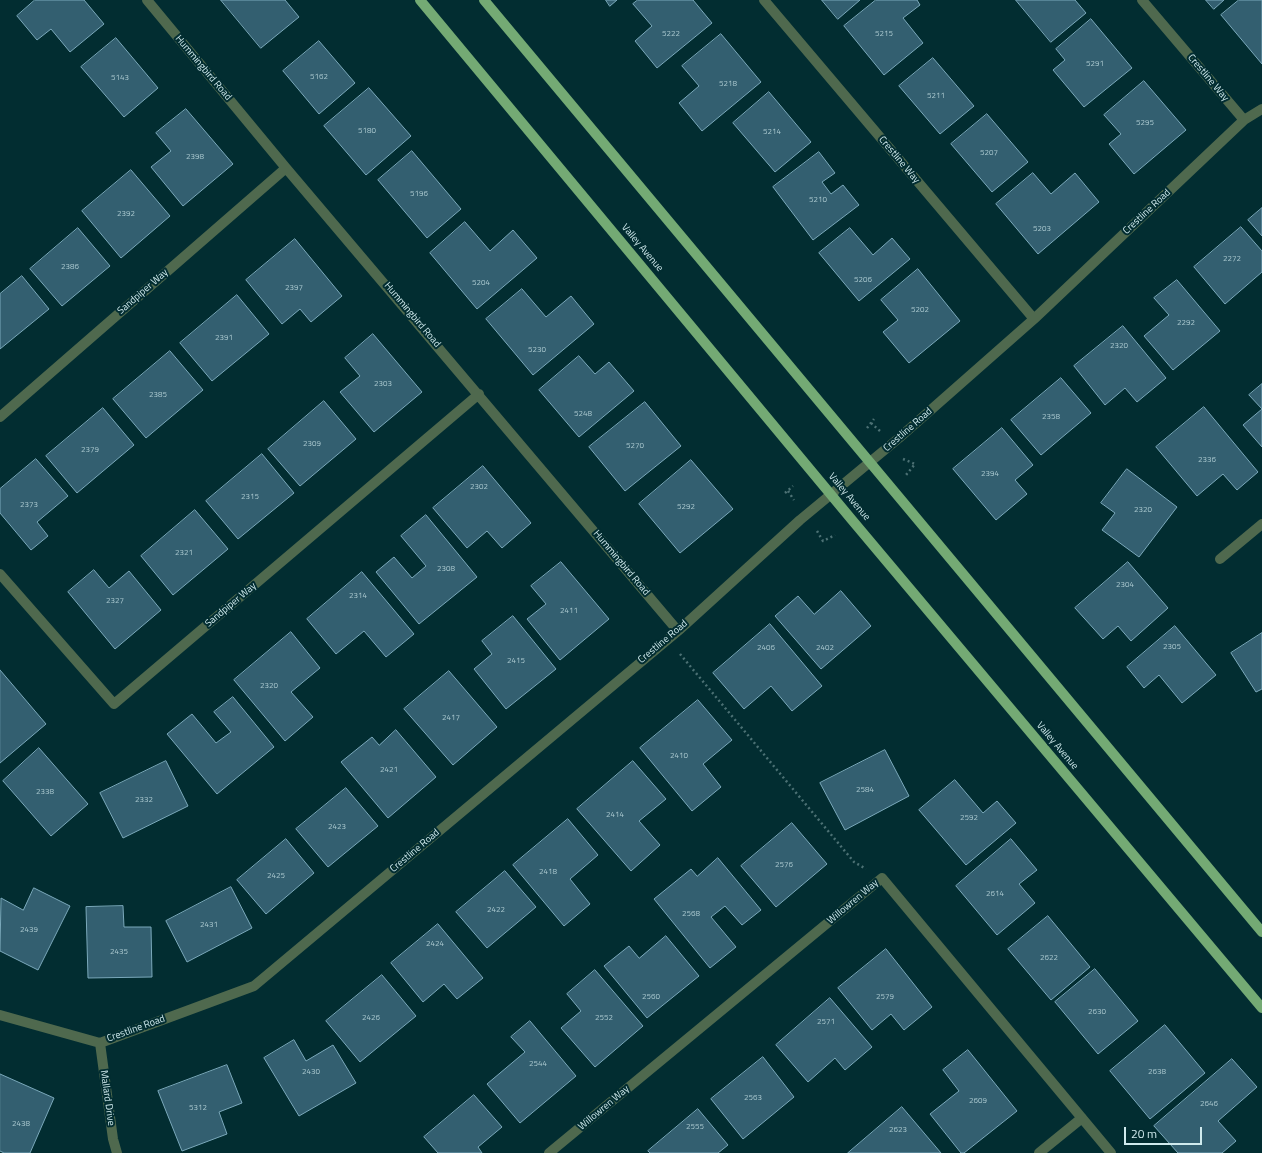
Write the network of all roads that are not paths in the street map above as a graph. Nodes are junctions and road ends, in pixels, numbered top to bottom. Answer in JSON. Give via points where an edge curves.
{"nodes":[{"id":1,"x":147,"y":0,"type":"edge"},
{"id":2,"x":420,"y":0,"type":"edge"},
{"id":3,"x":484,"y":0,"type":"edge"},
{"id":4,"x":764,"y":0,"type":"edge"},
{"id":5,"x":1142,"y":0,"type":"edge"},
{"id":6,"x":1262,"y":109,"type":"edge"},
{"id":7,"x":1244,"y":120,"type":"junction"},
{"id":8,"x":286,"y":168,"type":"junction"},
{"id":9,"x":1034,"y":319,"type":"junction"},
{"id":10,"x":479,"y":394,"type":"junction"},
{"id":11,"x":0,"y":417,"type":"edge"},
{"id":12,"x":869,"y":463,"type":"junction"},
{"id":13,"x":831,"y":494,"type":"junction"},
{"id":14,"x":1262,"y":524,"type":"edge"},
{"id":15,"x":1220,"y":559,"type":"dead end"},
{"id":16,"x":0,"y":574,"type":"edge"},
{"id":17,"x":678,"y":631,"type":"junction"},
{"id":18,"x":1262,"y":932,"type":"edge"},
{"id":19,"x":1262,"y":1008,"type":"edge"},
{"id":20,"x":0,"y":1015,"type":"edge"},
{"id":21,"x":100,"y":1043,"type":"junction"},
{"id":22,"x":1082,"y":1118,"type":"junction"},
{"id":23,"x":117,"y":1153,"type":"edge"},
{"id":24,"x":549,"y":1153,"type":"edge"},
{"id":25,"x":1039,"y":1153,"type":"edge"},
{"id":26,"x":1111,"y":1153,"type":"edge"}],
"edges":[{"from":1,"to":8,"type":"street","name":"Hummingbird Road"},
{"from":2,"to":13,"type":"main road","name":"Valley Avenue"},
{"from":3,"to":12,"type":"main road"},
{"from":4,"to":9,"type":"street","name":"Crestline Way"},
{"from":5,"to":7,"type":"street","name":"Crestline Way"},
{"from":6,"to":7,"type":"street","name":"Crestline Road"},
{"from":7,"to":9,"type":"street","name":"Crestline Road"},
{"from":8,"to":10,"type":"street","name":"Hummingbird Road"},
{"from":8,"to":11,"type":"street","name":"Sandpiper Way"},
{"from":9,"to":12,"type":"street","name":"Crestline Road"},
{"from":10,"to":16,"type":"street","name":"Sandpiper Way","via":[[114,704]]},
{"from":10,"to":17,"type":"street","name":"Hummingbird Road"},
{"from":12,"to":13,"type":"street","name":"Crestline Road"},
{"from":12,"to":18,"type":"main road"},
{"from":13,"to":17,"type":"street","name":"Crestline Road"},
{"from":13,"to":19,"type":"main road","name":"Valley Avenue"},
{"from":14,"to":15,"type":"street"},
{"from":17,"to":21,"type":"street","name":"Crestline Road","via":[[254,986]]},
{"from":20,"to":21,"type":"street","name":"Crestline Road"},
{"from":21,"to":23,"type":"street","name":"Mallard Drive"},
{"from":22,"to":24,"type":"street","name":"Willowren Way","via":[[882,878]]},
{"from":22,"to":25,"type":"street"},
{"from":22,"to":26,"type":"street","name":"Willowren Way"}]}
